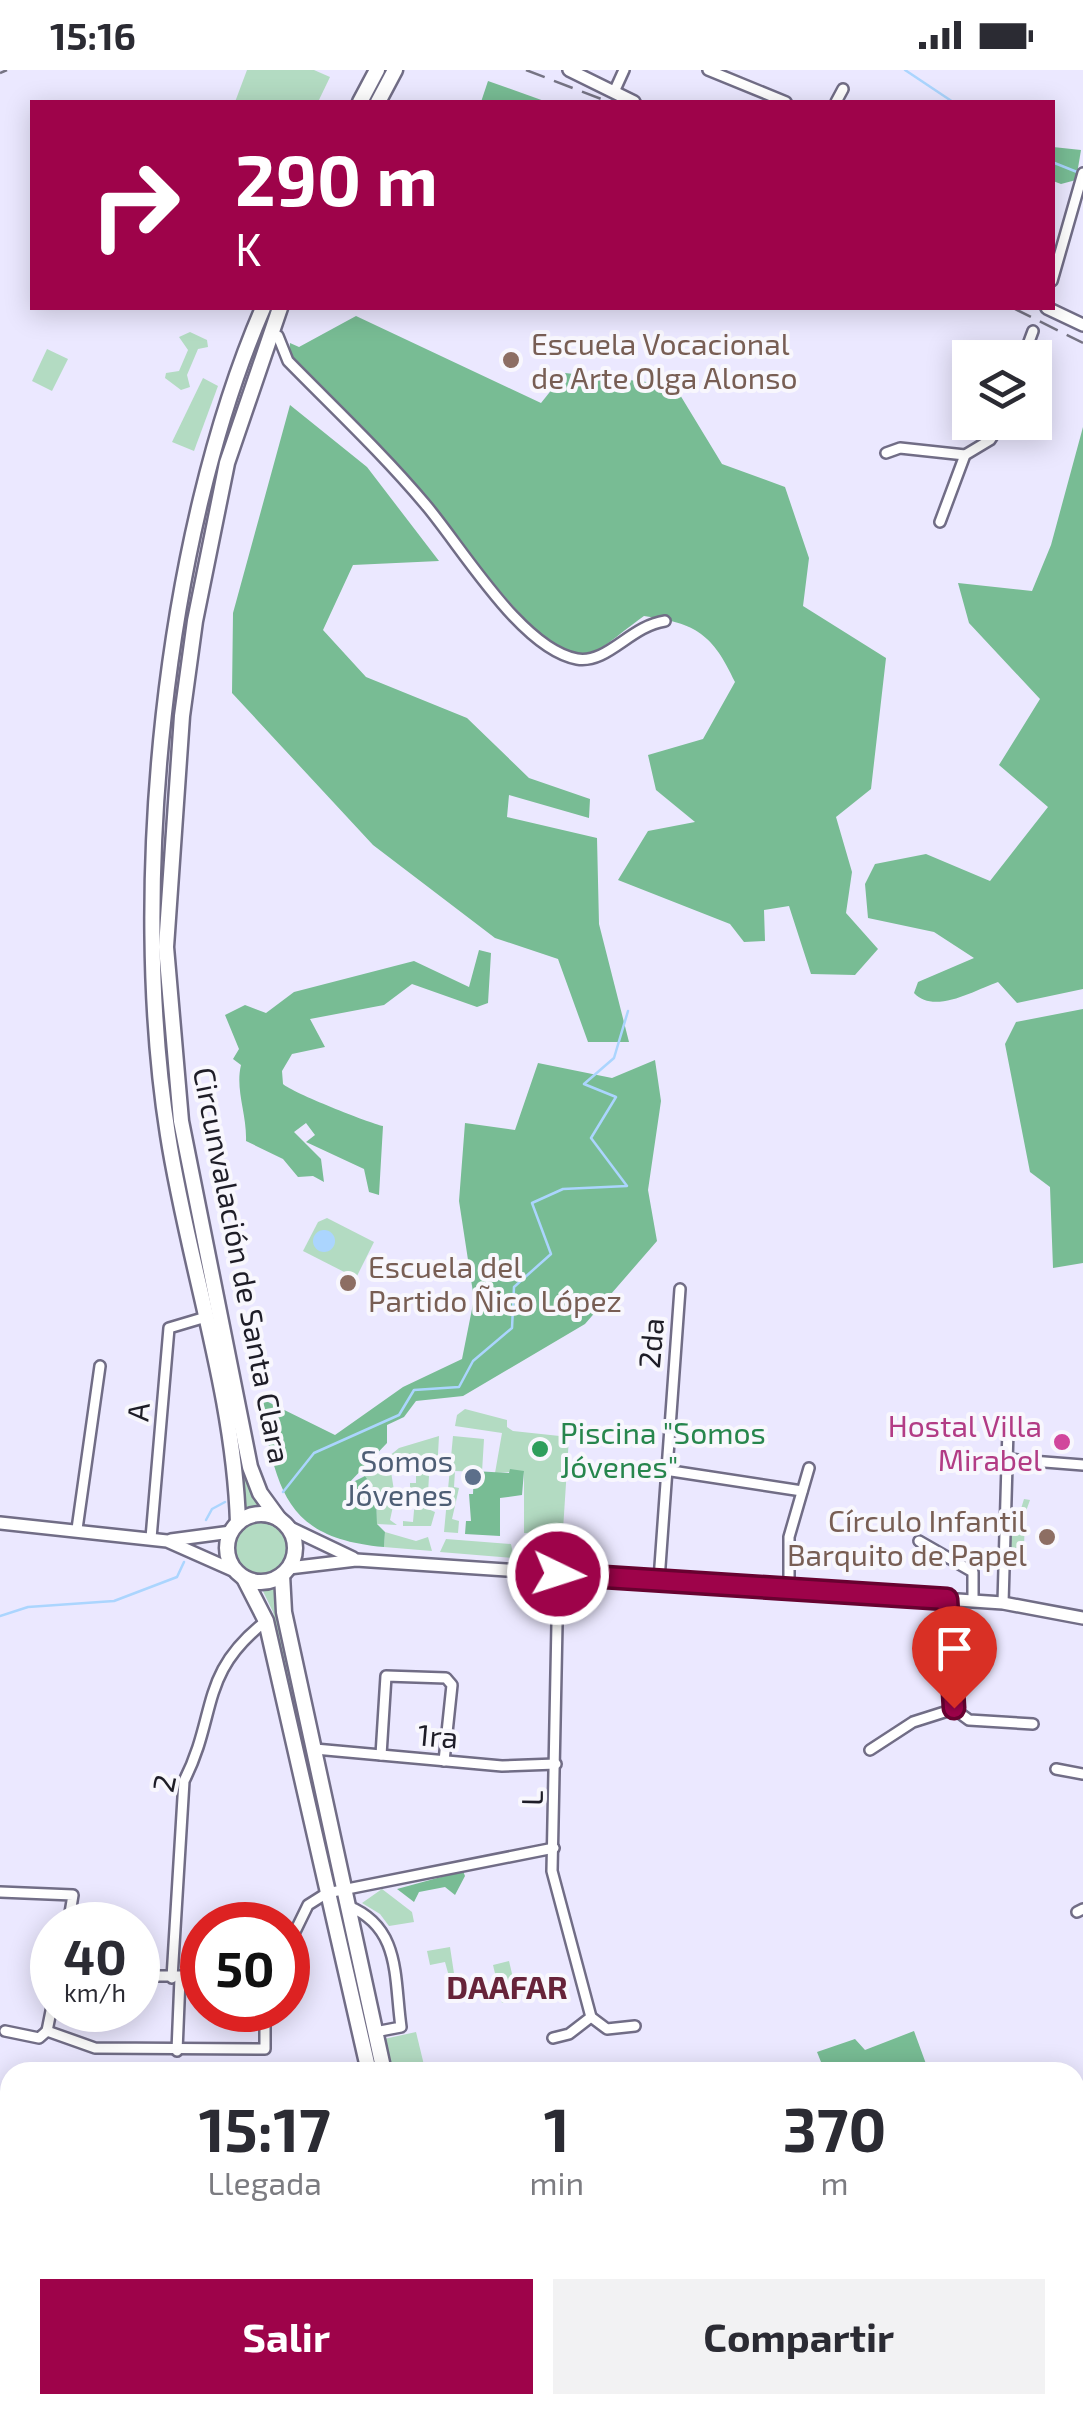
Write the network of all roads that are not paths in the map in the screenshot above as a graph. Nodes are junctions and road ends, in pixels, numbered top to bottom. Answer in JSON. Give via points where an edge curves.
{"nodes":[{"id":1,"x":377,"y":70,"type":"edge"},
{"id":2,"x":395,"y":70,"type":"edge"},
{"id":3,"x":569,"y":70,"type":"edge"},
{"id":4,"x":624,"y":70,"type":"edge"},
{"id":5,"x":708,"y":70,"type":"edge"},
{"id":6,"x":843,"y":89,"type":"dead end"},
{"id":7,"x":614,"y":92,"type":"junction"},
{"id":8,"x":361,"y":100,"type":"edge"},
{"id":9,"x":379,"y":100,"type":"edge"},
{"id":10,"x":630,"y":100,"type":"edge"},
{"id":11,"x":781,"y":100,"type":"edge"},
{"id":12,"x":837,"y":100,"type":"edge"},
{"id":13,"x":1083,"y":174,"type":"edge"},
{"id":14,"x":1079,"y":204,"type":"edge"},
{"id":15,"x":1055,"y":272,"type":"edge"},
{"id":16,"x":263,"y":310,"type":"edge"},
{"id":17,"x":279,"y":310,"type":"edge"},
{"id":18,"x":1051,"y":310,"type":"edge"},
{"id":19,"x":1083,"y":326,"type":"edge"},
{"id":20,"x":1033,"y":331,"type":"dead end"},
{"id":21,"x":267,"y":332,"type":"junction"},
{"id":22,"x":1030,"y":340,"type":"edge"},
{"id":23,"x":990,"y":440,"type":"edge"},
{"id":24,"x":886,"y":453,"type":"dead end"},
{"id":25,"x":966,"y":454,"type":"junction"},
{"id":26,"x":940,"y":522,"type":"dead end"},
{"id":27,"x":665,"y":622,"type":"dead end"},
{"id":28,"x":680,"y":1288,"type":"dead end"},
{"id":29,"x":206,"y":1317,"type":"junction"},
{"id":30,"x":100,"y":1366,"type":"dead end"},
{"id":31,"x":1008,"y":1429,"type":"dead end"},
{"id":32,"x":1008,"y":1459,"type":"junction"},
{"id":33,"x":1083,"y":1465,"type":"edge"},
{"id":34,"x":809,"y":1468,"type":"dead end"},
{"id":35,"x":665,"y":1470,"type":"junction"},
{"id":36,"x":802,"y":1491,"type":"junction"},
{"id":37,"x":0,"y":1523,"type":"edge"},
{"id":38,"x":283,"y":1523,"type":"junction"},
{"id":39,"x":77,"y":1528,"type":"junction"},
{"id":40,"x":235,"y":1528,"type":"junction"},
{"id":41,"x":151,"y":1538,"type":"junction"},
{"id":42,"x":167,"y":1541,"type":"junction"},
{"id":43,"x":919,"y":1541,"type":"dead end"},
{"id":44,"x":356,"y":1560,"type":"junction"},
{"id":45,"x":285,"y":1572,"type":"junction"},
{"id":46,"x":558,"y":1574,"type":"junction"},
{"id":47,"x":241,"y":1575,"type":"junction"},
{"id":48,"x":658,"y":1580,"type":"junction"},
{"id":49,"x":789,"y":1589,"type":"junction"},
{"id":50,"x":947,"y":1599,"type":"junction"},
{"id":51,"x":973,"y":1601,"type":"junction"},
{"id":52,"x":1003,"y":1603,"type":"junction"},
{"id":53,"x":1083,"y":1618,"type":"edge"},
{"id":54,"x":266,"y":1621,"type":"junction"},
{"id":55,"x":954,"y":1708,"type":"junction"},
{"id":56,"x":1033,"y":1724,"type":"dead end"},
{"id":57,"x":314,"y":1749,"type":"junction"},
{"id":58,"x":870,"y":1750,"type":"dead end"},
{"id":59,"x":381,"y":1755,"type":"junction"},
{"id":60,"x":444,"y":1761,"type":"junction"},
{"id":61,"x":556,"y":1764,"type":"junction"},
{"id":62,"x":1056,"y":1769,"type":"dead end"},
{"id":63,"x":1083,"y":1774,"type":"edge"},
{"id":64,"x":554,"y":1848,"type":"junction"},
{"id":65,"x":0,"y":1892,"type":"edge"},
{"id":66,"x":338,"y":1896,"type":"junction"},
{"id":67,"x":72,"y":1902,"type":"edge"},
{"id":68,"x":310,"y":1904,"type":"edge"},
{"id":69,"x":160,"y":1977,"type":"edge"},
{"id":70,"x":176,"y":1978,"type":"junction"},
{"id":71,"x":180,"y":1978,"type":"edge"},
{"id":72,"x":592,"y":2018,"type":"junction"},
{"id":73,"x":635,"y":2026,"type":"dead end"},
{"id":74,"x":5,"y":2031,"type":"dead end"},
{"id":75,"x":45,"y":2032,"type":"edge"},
{"id":76,"x":49,"y":2032,"type":"edge"},
{"id":77,"x":264,"y":2032,"type":"edge"},
{"id":78,"x":375,"y":2032,"type":"junction"},
{"id":79,"x":553,"y":2038,"type":"dead end"},
{"id":80,"x":177,"y":2051,"type":"junction"},
{"id":81,"x":367,"y":2062,"type":"edge"},
{"id":82,"x":382,"y":2062,"type":"edge"}],
"edges":[{"from":1,"to":8,"type":"highway"},
{"from":2,"to":9,"type":"highway"},
{"from":3,"to":7,"type":"main road"},
{"from":4,"to":7,"type":"street"},
{"from":5,"to":11,"type":"street"},
{"from":6,"to":12,"type":"street"},
{"from":7,"to":10,"type":"main road"},
{"from":13,"to":14,"type":"street"},
{"from":14,"to":15,"type":"street"},
{"from":16,"to":21,"type":"highway","name":"Circunvalación de Santa Clara"},
{"from":17,"to":21,"type":"highway","name":"Circunvalación de Santa Clara"},
{"from":18,"to":19,"type":"main road"},
{"from":20,"to":22,"type":"street"},
{"from":21,"to":27,"type":"street","via":[[545,644],[581,660],[598,657],[634,630]]},
{"from":21,"to":29,"type":"highway","name":"Circunvalación de Santa Clara","via":[[212,462],[178,620],[150,945],[168,1135]]},
{"from":21,"to":38,"type":"highway","name":"Circunvalación de Santa Clara","via":[[227,463],[194,620],[166,947],[181,1121],[250,1467]]},
{"from":23,"to":25,"type":"street"},
{"from":24,"to":25,"type":"street","via":[[900,448]]},
{"from":25,"to":26,"type":"street"},
{"from":28,"to":35,"type":"street","name":"2da"},
{"from":29,"to":40,"type":"highway","name":"Circunvalación de Santa Clara","via":[[235,1475]]},
{"from":29,"to":41,"type":"street","name":"A","via":[[173,1324],[168,1332]]},
{"from":30,"to":39,"type":"street"},
{"from":31,"to":32,"type":"street"},
{"from":32,"to":33,"type":"street"},
{"from":32,"to":52,"type":"street"},
{"from":34,"to":36,"type":"street"},
{"from":35,"to":36,"type":"street"},
{"from":35,"to":48,"type":"street","name":"2da"},
{"from":36,"to":49,"type":"street","via":[[789,1537]]},
{"from":37,"to":39,"type":"main road"},
{"from":38,"to":40,"type":"highway","via":[[258,1514]]},
{"from":38,"to":44,"type":"main road"},
{"from":38,"to":45,"type":"highway","via":[[295,1546]]},
{"from":39,"to":41,"type":"main road"},
{"from":40,"to":42,"type":"main road"},
{"from":40,"to":47,"type":"highway","via":[[228,1553]]},
{"from":41,"to":42,"type":"main road"},
{"from":42,"to":47,"type":"main road"},
{"from":43,"to":51,"type":"street","via":[[973,1572]]},
{"from":44,"to":45,"type":"main road"},
{"from":44,"to":46,"type":"main road"},
{"from":45,"to":47,"type":"highway","via":[[264,1582]]},
{"from":45,"to":57,"type":"highway","via":[[284,1612]]},
{"from":46,"to":48,"type":"main road"},
{"from":46,"to":61,"type":"street","name":"L"},
{"from":47,"to":54,"type":"highway"},
{"from":48,"to":49,"type":"main road"},
{"from":49,"to":50,"type":"main road"},
{"from":50,"to":51,"type":"main road"},
{"from":50,"to":55,"type":"street"},
{"from":51,"to":52,"type":"main road"},
{"from":52,"to":53,"type":"main road"},
{"from":54,"to":66,"type":"highway"},
{"from":54,"to":70,"type":"street","name":"2","via":[[227,1657],[184,1782]]},
{"from":55,"to":56,"type":"street","via":[[969,1720]]},
{"from":55,"to":58,"type":"street","via":[[914,1722]]},
{"from":57,"to":59,"type":"street","name":"1ra"},
{"from":57,"to":66,"type":"highway"},
{"from":59,"to":60,"type":"street","name":"1ra"},
{"from":59,"to":60,"type":"street","via":[[386,1676],[446,1678],[452,1685]]},
{"from":60,"to":61,"type":"street","name":"1ra"},
{"from":61,"to":64,"type":"street","name":"L"},
{"from":62,"to":63,"type":"street"},
{"from":64,"to":66,"type":"street"},
{"from":64,"to":72,"type":"street","name":"L","via":[[552,1870]]},
{"from":65,"to":67,"type":"street","via":[[73,1895]]},
{"from":66,"to":68,"type":"street"},
{"from":66,"to":78,"type":"highway"},
{"from":66,"to":78,"type":"street","via":[[378,1922],[390,1951],[401,2026]]},
{"from":66,"to":81,"type":"highway"},
{"from":69,"to":70,"type":"street"},
{"from":70,"to":71,"type":"street"},
{"from":70,"to":80,"type":"street","name":"2"},
{"from":72,"to":73,"type":"street","via":[[607,2029]]},
{"from":72,"to":79,"type":"street"},
{"from":74,"to":75,"type":"street","via":[[39,2038]]},
{"from":76,"to":80,"type":"street","via":[[95,2048]]},
{"from":77,"to":80,"type":"street","via":[[264,2049]]},
{"from":78,"to":82,"type":"highway"}]}
